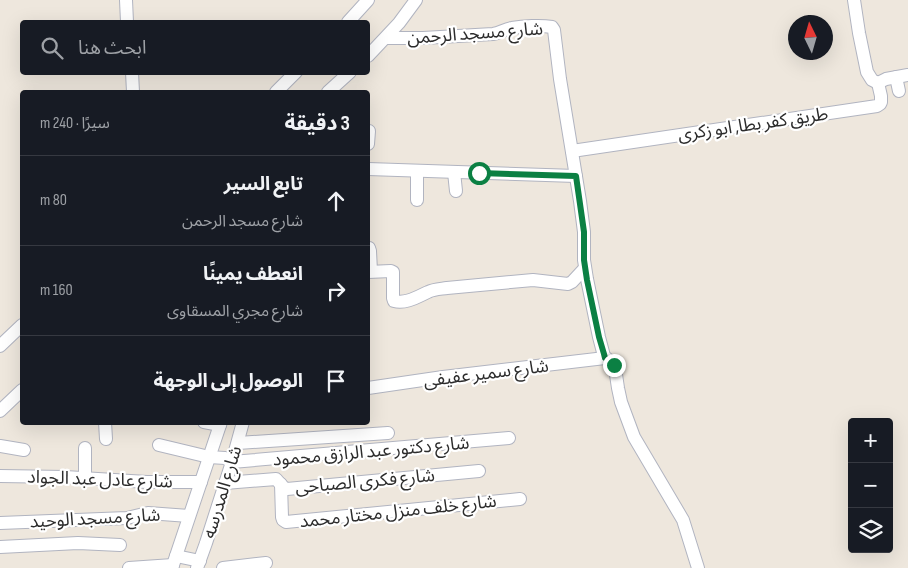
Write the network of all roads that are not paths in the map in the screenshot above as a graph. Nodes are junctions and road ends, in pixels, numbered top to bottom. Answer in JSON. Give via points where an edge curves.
{"nodes":[{"id":1,"x":126,"y":0,"type":"edge"},
{"id":2,"x":368,"y":0,"type":"edge"},
{"id":3,"x":416,"y":0,"type":"edge"},
{"id":4,"x":854,"y":0,"type":"edge"},
{"id":5,"x":127,"y":20,"type":"edge"},
{"id":6,"x":350,"y":20,"type":"edge"},
{"id":7,"x":386,"y":38,"type":"junction"},
{"id":8,"x":370,"y":54,"type":"edge"},
{"id":9,"x":132,"y":75,"type":"edge"},
{"id":10,"x":293,"y":75,"type":"edge"},
{"id":11,"x":347,"y":75,"type":"edge"},
{"id":12,"x":902,"y":76,"type":"edge"},
{"id":13,"x":878,"y":83,"type":"junction"},
{"id":14,"x":133,"y":90,"type":"edge"},
{"id":15,"x":278,"y":90,"type":"edge"},
{"id":16,"x":330,"y":90,"type":"edge"},
{"id":17,"x":899,"y":91,"type":"dead end"},
{"id":18,"x":572,"y":151,"type":"junction"},
{"id":19,"x":370,"y":169,"type":"edge"},
{"id":20,"x":417,"y":171,"type":"junction"},
{"id":21,"x":454,"y":172,"type":"junction"},
{"id":22,"x":576,"y":176,"type":"junction"},
{"id":23,"x":456,"y":191,"type":"dead end"},
{"id":24,"x":417,"y":200,"type":"dead end"},
{"id":25,"x":585,"y":268,"type":"junction"},
{"id":26,"x":370,"y":271,"type":"edge"},
{"id":27,"x":20,"y":326,"type":"edge"},
{"id":28,"x":0,"y":346,"type":"edge"},
{"id":29,"x":605,"y":358,"type":"junction"},
{"id":30,"x":370,"y":388,"type":"edge"},
{"id":31,"x":18,"y":402,"type":"edge"},
{"id":32,"x":0,"y":411,"type":"edge"},
{"id":33,"x":105,"y":425,"type":"edge"},
{"id":34,"x":242,"y":425,"type":"edge"},
{"id":35,"x":219,"y":427,"type":"edge"},
{"id":36,"x":388,"y":433,"type":"dead end"},
{"id":37,"x":509,"y":438,"type":"dead end"},
{"id":38,"x":106,"y":439,"type":"dead end"},
{"id":39,"x":239,"y":440,"type":"junction"},
{"id":40,"x":159,"y":445,"type":"dead end"},
{"id":41,"x":0,"y":446,"type":"edge"},
{"id":42,"x":85,"y":448,"type":"dead end"},
{"id":43,"x":24,"y":450,"type":"dead end"},
{"id":44,"x":209,"y":457,"type":"junction"},
{"id":45,"x":232,"y":462,"type":"junction"},
{"id":46,"x":479,"y":471,"type":"dead end"},
{"id":47,"x":0,"y":476,"type":"edge"},
{"id":48,"x":85,"y":478,"type":"junction"},
{"id":49,"x":201,"y":482,"type":"junction"},
{"id":50,"x":225,"y":483,"type":"junction"},
{"id":51,"x":281,"y":484,"type":"junction"},
{"id":52,"x":520,"y":499,"type":"dead end"},
{"id":53,"x":189,"y":516,"type":"junction"},
{"id":54,"x":0,"y":523,"type":"edge"},
{"id":55,"x":120,"y":545,"type":"dead end"},
{"id":56,"x":0,"y":547,"type":"edge"},
{"id":57,"x":174,"y":563,"type":"edge"},
{"id":58,"x":266,"y":563,"type":"dead end"},
{"id":59,"x":198,"y":565,"type":"edge"},
{"id":60,"x":129,"y":568,"type":"edge"},
{"id":61,"x":223,"y":568,"type":"edge"},
{"id":62,"x":698,"y":568,"type":"edge"}],
"edges":[{"from":1,"to":5,"type":"street"},
{"from":2,"to":6,"type":"street"},
{"from":3,"to":7,"type":"street"},
{"from":4,"to":13,"type":"street","via":[[867,72]]},
{"from":7,"to":8,"type":"street"},
{"from":7,"to":18,"type":"street","name":"شارع مسجد الرحمن","via":[[492,34],[511,28],[552,27]]},
{"from":9,"to":14,"type":"street"},
{"from":10,"to":15,"type":"street"},
{"from":11,"to":16,"type":"street"},
{"from":12,"to":13,"type":"street"},
{"from":12,"to":17,"type":"street"},
{"from":13,"to":18,"type":"street","name":"طريق كفر بطا, ابو زكرى","via":[[881,100],[877,106]]},
{"from":18,"to":22,"type":"street"},
{"from":19,"to":20,"type":"street"},
{"from":20,"to":21,"type":"street"},
{"from":20,"to":24,"type":"street"},
{"from":21,"to":22,"type":"street"},
{"from":21,"to":23,"type":"street"},
{"from":22,"to":25,"type":"street","via":[[584,232]]},
{"from":25,"to":26,"type":"street","via":[[568,284],[533,280],[436,289],[418,298],[396,302],[393,298],[393,272]]},
{"from":25,"to":29,"type":"street"},
{"from":27,"to":28,"type":"street"},
{"from":29,"to":30,"type":"street","name":"شارع سمير عفيفى"},
{"from":29,"to":62,"type":"street","via":[[615,368],[621,402],[634,437],[683,520]]},
{"from":31,"to":32,"type":"street"},
{"from":33,"to":38,"type":"street"},
{"from":34,"to":39,"type":"street","name":"شارع المدرسه"},
{"from":35,"to":39,"type":"street"},
{"from":35,"to":44,"type":"street"},
{"from":36,"to":39,"type":"street"},
{"from":37,"to":45,"type":"street","name":"شارع دكتور عبد الرازق محمود"},
{"from":39,"to":45,"type":"street","name":"شارع المدرسه"},
{"from":40,"to":44,"type":"street","name":"شارع دكتور عبد الرازق محمود"},
{"from":41,"to":43,"type":"street"},
{"from":42,"to":48,"type":"street"},
{"from":44,"to":45,"type":"street","name":"شارع دكتور عبد الرازق محمود"},
{"from":44,"to":49,"type":"street"},
{"from":45,"to":50,"type":"street","name":"شارع المدرسه"},
{"from":46,"to":51,"type":"street","name":"شارع فكرى الصباحى","via":[[287,489]]},
{"from":47,"to":48,"type":"street","name":"شارع عادل عبد الجواد"},
{"from":48,"to":49,"type":"street","name":"شارع عادل عبد الجواد"},
{"from":49,"to":53,"type":"street"},
{"from":50,"to":51,"type":"street","name":"شارع فكرى الصباحى","via":[[276,479]]},
{"from":50,"to":59,"type":"street","name":"شارع المدرسه"},
{"from":51,"to":52,"type":"street","name":"شارع خلف منزل مختار محمد","via":[[282,517],[286,522]]},
{"from":53,"to":54,"type":"street","name":"شارع مسجد الوحيد","via":[[148,513],[127,518]]},
{"from":53,"to":57,"type":"street"},
{"from":55,"to":56,"type":"street","via":[[78,543]]},
{"from":57,"to":59,"type":"street"},
{"from":57,"to":60,"type":"street"},
{"from":58,"to":61,"type":"street"}]}
